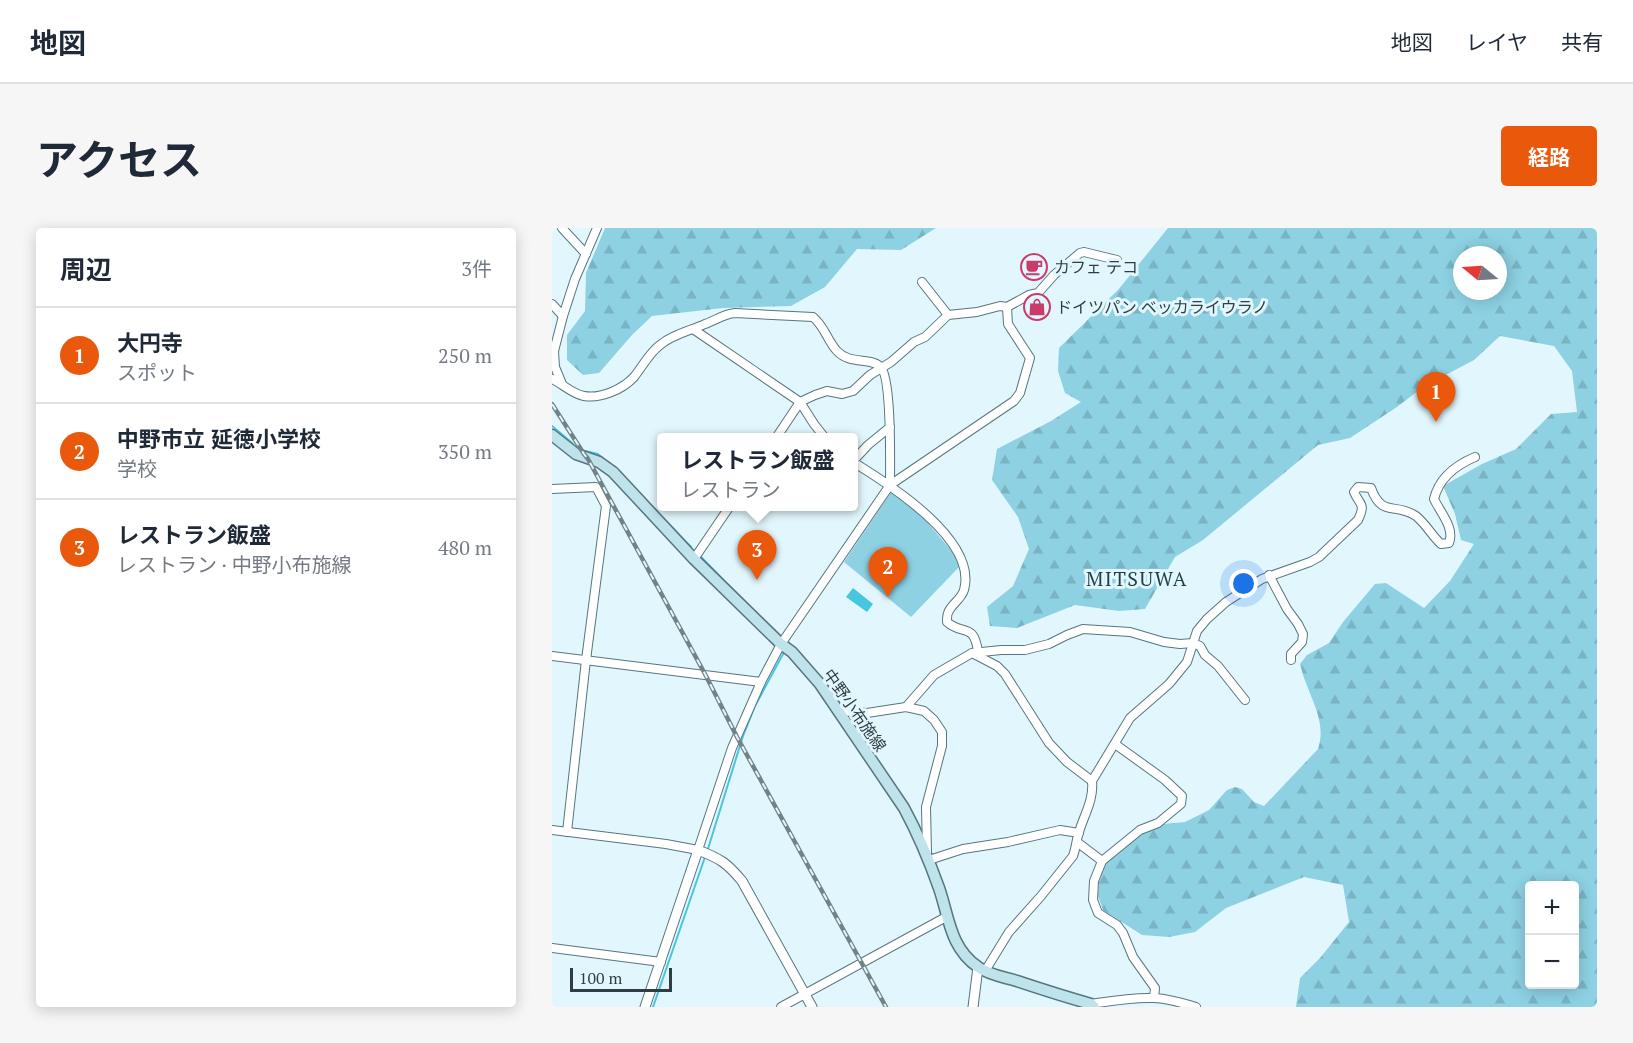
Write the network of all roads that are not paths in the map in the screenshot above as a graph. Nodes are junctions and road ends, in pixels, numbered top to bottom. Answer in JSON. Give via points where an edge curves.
{"nodes":[{"id":1,"x":562,"y":228,"type":"edge"},
{"id":2,"x":597,"y":228,"type":"edge"},
{"id":3,"x":586,"y":254,"type":"junction"},
{"id":4,"x":1117,"y":260,"type":"dead end"},
{"id":5,"x":922,"y":282,"type":"dead end"},
{"id":6,"x":552,"y":304,"type":"edge"},
{"id":7,"x":1007,"y":307,"type":"junction"},
{"id":8,"x":948,"y":315,"type":"junction"},
{"id":9,"x":563,"y":316,"type":"junction"},
{"id":10,"x":693,"y":329,"type":"junction"},
{"id":11,"x":883,"y":368,"type":"junction"},
{"id":12,"x":552,"y":379,"type":"edge"},
{"id":13,"x":562,"y":384,"type":"junction"},
{"id":14,"x":801,"y":402,"type":"junction"},
{"id":15,"x":890,"y":427,"type":"junction"},
{"id":16,"x":779,"y":433,"type":"edge"},
{"id":17,"x":821,"y":433,"type":"edge"},
{"id":18,"x":552,"y":435,"type":"edge"},
{"id":19,"x":858,"y":456,"type":"edge"},
{"id":20,"x":1476,"y":458,"type":"dead end"},
{"id":21,"x":858,"y":464,"type":"edge"},
{"id":22,"x":890,"y":485,"type":"junction"},
{"id":23,"x":552,"y":489,"type":"edge"},
{"id":24,"x":727,"y":511,"type":"edge"},
{"id":25,"x":694,"y":559,"type":"junction"},
{"id":26,"x":1269,"y":575,"type":"junction"},
{"id":27,"x":1192,"y":643,"type":"junction"},
{"id":28,"x":781,"y":644,"type":"junction"},
{"id":29,"x":975,"y":652,"type":"junction"},
{"id":30,"x":552,"y":656,"type":"edge"},
{"id":31,"x":586,"y":660,"type":"junction"},
{"id":32,"x":1291,"y":660,"type":"dead end"},
{"id":33,"x":762,"y":682,"type":"junction"},
{"id":34,"x":1245,"y":700,"type":"dead end"},
{"id":35,"x":906,"y":707,"type":"junction"},
{"id":36,"x":838,"y":711,"type":"junction"},
{"id":37,"x":1115,"y":744,"type":"junction"},
{"id":38,"x":1092,"y":781,"type":"junction"},
{"id":39,"x":552,"y":830,"type":"edge"},
{"id":40,"x":567,"y":832,"type":"junction"},
{"id":41,"x":1078,"y":833,"type":"junction"},
{"id":42,"x":1077,"y":842,"type":"junction"},
{"id":43,"x":698,"y":850,"type":"junction"},
{"id":44,"x":928,"y":857,"type":"junction"},
{"id":45,"x":1102,"y":861,"type":"junction"},
{"id":46,"x":946,"y":917,"type":"junction"},
{"id":47,"x":552,"y":948,"type":"edge"},
{"id":48,"x":661,"y":962,"type":"junction"},
{"id":49,"x":981,"y":969,"type":"junction"},
{"id":50,"x":805,"y":994,"type":"junction"},
{"id":51,"x":1154,"y":998,"type":"junction"},
{"id":52,"x":1092,"y":1006,"type":"edge"},
{"id":53,"x":645,"y":1007,"type":"edge"},
{"id":54,"x":781,"y":1007,"type":"edge"},
{"id":55,"x":812,"y":1007,"type":"edge"},
{"id":56,"x":973,"y":1007,"type":"edge"},
{"id":57,"x":1196,"y":1007,"type":"edge"}],
"edges":[{"from":1,"to":3,"type":"street"},
{"from":2,"to":3,"type":"street"},
{"from":3,"to":9,"type":"street"},
{"from":4,"to":7,"type":"street","via":[[1080,253],[1038,293]]},
{"from":5,"to":8,"type":"street"},
{"from":6,"to":9,"type":"street"},
{"from":7,"to":8,"type":"street"},
{"from":7,"to":22,"type":"street","via":[[1008,324],[1030,358],[1020,393],[1014,401]]},
{"from":8,"to":11,"type":"street","via":[[926,337]]},
{"from":9,"to":13,"type":"street","via":[[554,351]]},
{"from":10,"to":11,"type":"street","via":[[735,313],[813,317],[837,351],[848,359]]},
{"from":10,"to":13,"type":"street","via":[[659,345],[633,377],[608,393],[583,396]]},
{"from":10,"to":14,"type":"street"},
{"from":11,"to":14,"type":"street","via":[[853,391],[828,391]]},
{"from":11,"to":15,"type":"street"},
{"from":12,"to":13,"type":"street"},
{"from":14,"to":16,"type":"street"},
{"from":14,"to":17,"type":"street"},
{"from":15,"to":19,"type":"street"},
{"from":15,"to":22,"type":"street"},
{"from":18,"to":25,"type":"main road","name":"中野小布施線","via":[[576,454],[613,472]]},
{"from":20,"to":26,"type":"street","via":[[1453,470],[1437,488],[1434,499],[1450,530],[1449,543],[1441,544],[1408,512],[1380,504],[1371,488],[1358,486],[1354,492],[1362,504],[1358,520],[1319,557]]},
{"from":21,"to":22,"type":"street"},
{"from":22,"to":28,"type":"street"},
{"from":22,"to":29,"type":"street","via":[[923,511],[961,557],[964,591],[947,613],[947,622],[972,634]]},
{"from":23,"to":31,"type":"street","via":[[596,487],[606,506]]},
{"from":24,"to":25,"type":"street"},
{"from":25,"to":28,"type":"main road","name":"中野小布施線"},
{"from":26,"to":27,"type":"street","via":[[1226,602],[1197,631]]},
{"from":26,"to":32,"type":"street","via":[[1303,634]]},
{"from":27,"to":29,"type":"street","via":[[1164,642],[1130,632],[1083,629],[1025,650]]},
{"from":27,"to":34,"type":"street","via":[[1200,646]]},
{"from":27,"to":37,"type":"street","via":[[1179,674],[1130,718]]},
{"from":28,"to":33,"type":"street"},
{"from":28,"to":36,"type":"main road","name":"中野小布施線","via":[[820,684]]},
{"from":29,"to":35,"type":"street","via":[[934,675]]},
{"from":29,"to":38,"type":"street","via":[[1005,674],[1049,743]]},
{"from":30,"to":31,"type":"street"},
{"from":31,"to":33,"type":"street"},
{"from":31,"to":40,"type":"street"},
{"from":33,"to":43,"type":"street","via":[[732,748]]},
{"from":35,"to":36,"type":"street"},
{"from":35,"to":44,"type":"street","via":[[924,711],[942,732],[926,807]]},
{"from":36,"to":44,"type":"main road","name":"中野小布施線","via":[[904,808]]},
{"from":37,"to":38,"type":"street"},
{"from":37,"to":45,"type":"street","via":[[1182,796],[1181,804]]},
{"from":38,"to":41,"type":"street","via":[[1088,810]]},
{"from":39,"to":40,"type":"street"},
{"from":40,"to":43,"type":"street"},
{"from":41,"to":42,"type":"street"},
{"from":41,"to":44,"type":"street","via":[[1060,830]]},
{"from":42,"to":45,"type":"street"},
{"from":42,"to":49,"type":"street","via":[[1073,856]]},
{"from":43,"to":48,"type":"street"},
{"from":43,"to":50,"type":"street","via":[[730,866],[742,881]]},
{"from":44,"to":46,"type":"main road","name":"中野小布施線"},
{"from":45,"to":51,"type":"street","via":[[1094,881],[1093,900],[1098,913],[1123,933],[1133,957],[1155,988]]},
{"from":46,"to":49,"type":"main road","name":"中野小布施線","via":[[959,950]]},
{"from":46,"to":50,"type":"street"},
{"from":47,"to":48,"type":"street"},
{"from":48,"to":53,"type":"street"},
{"from":49,"to":52,"type":"main road","name":"中野小布施線"},
{"from":49,"to":56,"type":"street"},
{"from":50,"to":54,"type":"street"},
{"from":50,"to":55,"type":"street"},
{"from":51,"to":52,"type":"street"},
{"from":51,"to":57,"type":"street"}]}
